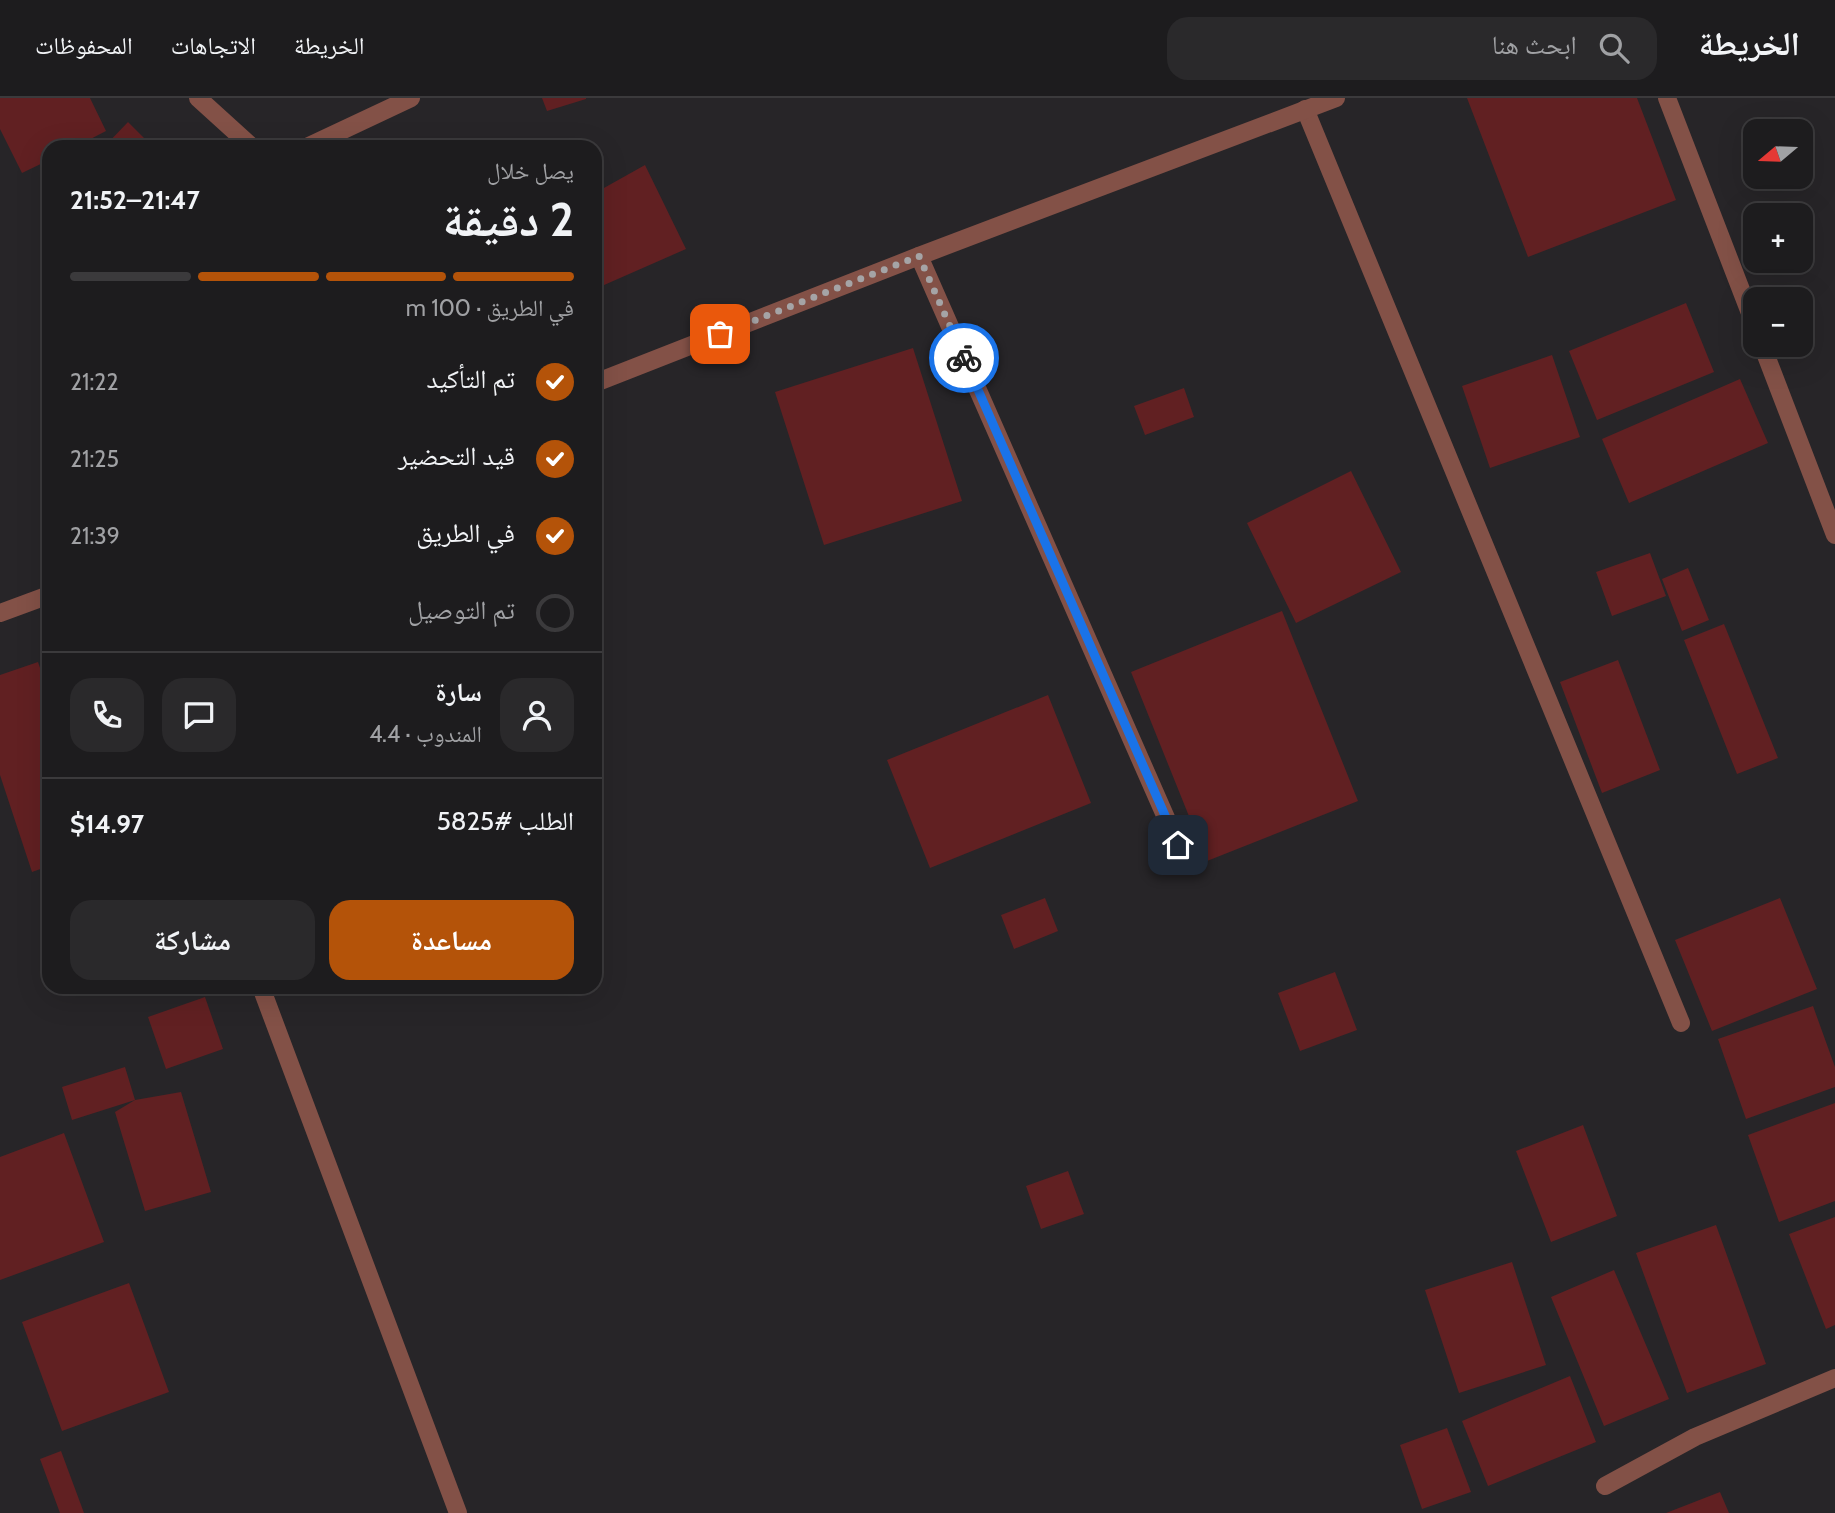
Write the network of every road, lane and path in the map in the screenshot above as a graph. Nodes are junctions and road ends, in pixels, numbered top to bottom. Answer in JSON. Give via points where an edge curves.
{"nodes":[{"id":1,"x":198,"y":98,"type":"edge"},
{"id":2,"x":411,"y":98,"type":"edge"},
{"id":3,"x":1336,"y":98,"type":"edge"},
{"id":4,"x":1667,"y":98,"type":"edge"},
{"id":5,"x":1306,"y":109,"type":"junction"},
{"id":6,"x":244,"y":140,"type":"edge"},
{"id":7,"x":322,"y":140,"type":"edge"},
{"id":8,"x":919,"y":256,"type":"junction"},
{"id":9,"x":1743,"y":295,"type":"edge"},
{"id":10,"x":1767,"y":357,"type":"edge"},
{"id":11,"x":602,"y":380,"type":"edge"},
{"id":12,"x":1835,"y":535,"type":"edge"},
{"id":13,"x":42,"y":598,"type":"edge"},
{"id":14,"x":0,"y":613,"type":"edge"},
{"id":15,"x":1178,"y":845,"type":"dead end"},
{"id":16,"x":264,"y":994,"type":"edge"},
{"id":17,"x":1681,"y":1023,"type":"dead end"},
{"id":18,"x":1835,"y":1378,"type":"edge"},
{"id":19,"x":1605,"y":1486,"type":"dead end"},
{"id":20,"x":457,"y":1513,"type":"edge"}],
"edges":[{"from":1,"to":6,"type":"street"},
{"from":2,"to":7,"type":"street"},
{"from":3,"to":5,"type":"street"},
{"from":4,"to":9,"type":"street"},
{"from":5,"to":8,"type":"street"},
{"from":5,"to":17,"type":"street"},
{"from":8,"to":11,"type":"street"},
{"from":8,"to":15,"type":"street"},
{"from":10,"to":12,"type":"street"},
{"from":13,"to":14,"type":"street"},
{"from":16,"to":20,"type":"street"},
{"from":18,"to":19,"type":"street","via":[[1695,1437]]}]}
